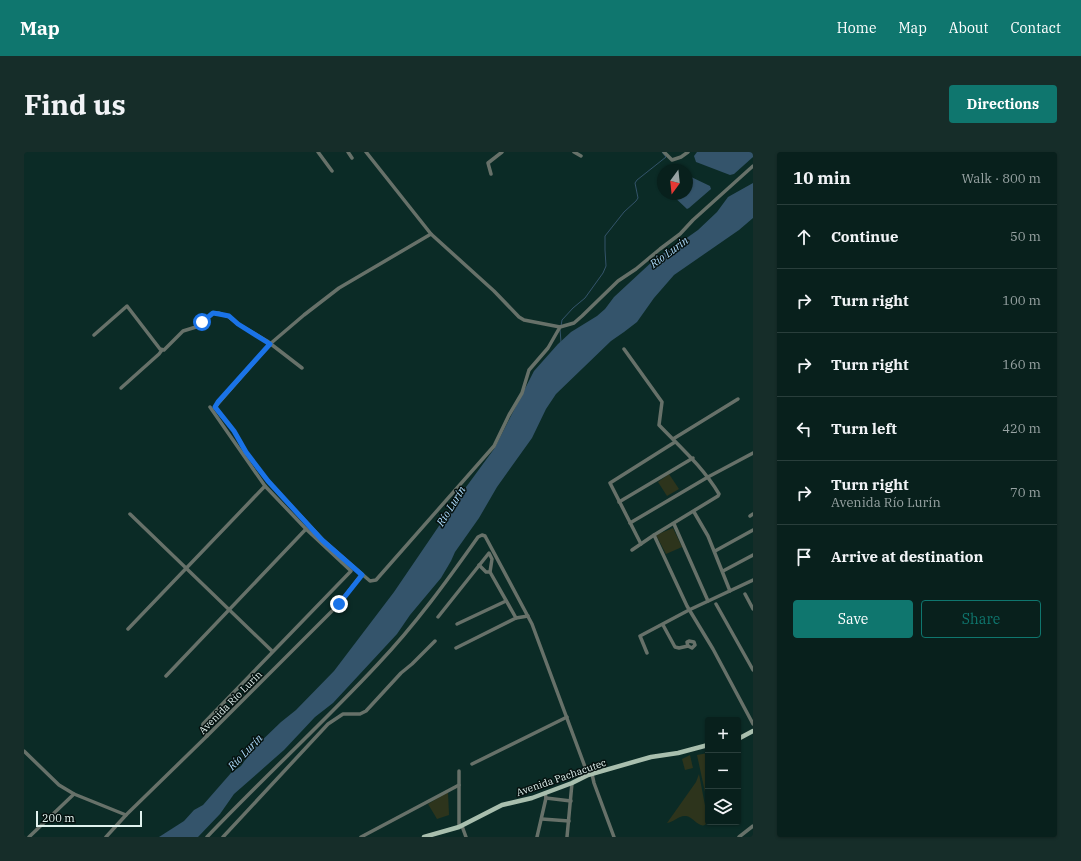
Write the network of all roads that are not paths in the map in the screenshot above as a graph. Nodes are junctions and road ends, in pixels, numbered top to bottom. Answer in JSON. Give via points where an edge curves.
{"nodes":[{"id":1,"x":318,"y":152,"type":"edge"},
{"id":2,"x":348,"y":152,"type":"edge"},
{"id":3,"x":366,"y":152,"type":"edge"},
{"id":4,"x":502,"y":152,"type":"edge"},
{"id":5,"x":574,"y":152,"type":"edge"},
{"id":6,"x":664,"y":152,"type":"edge"},
{"id":7,"x":688,"y":152,"type":"edge"},
{"id":8,"x":581,"y":156,"type":"dead end"},
{"id":9,"x":352,"y":158,"type":"dead end"},
{"id":10,"x":753,"y":166,"type":"edge"},
{"id":11,"x":332,"y":171,"type":"dead end"},
{"id":12,"x":492,"y":174,"type":"dead end"},
{"id":13,"x":431,"y":234,"type":"junction"},
{"id":14,"x":560,"y":328,"type":"junction"},
{"id":15,"x":94,"y":335,"type":"dead end"},
{"id":16,"x":270,"y":344,"type":"junction"},
{"id":17,"x":624,"y":349,"type":"dead end"},
{"id":18,"x":162,"y":350,"type":"junction"},
{"id":19,"x":302,"y":368,"type":"dead end"},
{"id":20,"x":121,"y":388,"type":"dead end"},
{"id":21,"x":738,"y":398,"type":"dead end"},
{"id":22,"x":210,"y":407,"type":"dead end"},
{"id":23,"x":674,"y":441,"type":"junction"},
{"id":24,"x":753,"y":453,"type":"edge"},
{"id":25,"x":692,"y":458,"type":"junction"},
{"id":26,"x":708,"y":477,"type":"junction"},
{"id":27,"x":265,"y":486,"type":"junction"},
{"id":28,"x":620,"y":502,"type":"junction"},
{"id":29,"x":694,"y":512,"type":"junction"},
{"id":30,"x":130,"y":514,"type":"dead end"},
{"id":31,"x":630,"y":523,"type":"junction"},
{"id":32,"x":674,"y":524,"type":"junction"},
{"id":33,"x":306,"y":529,"type":"junction"},
{"id":34,"x":753,"y":530,"type":"edge"},
{"id":35,"x":654,"y":535,"type":"junction"},
{"id":36,"x":641,"y":544,"type":"junction"},
{"id":37,"x":632,"y":550,"type":"dead end"},
{"id":38,"x":714,"y":551,"type":"junction"},
{"id":39,"x":753,"y":555,"type":"edge"},
{"id":40,"x":479,"y":565,"type":"junction"},
{"id":41,"x":187,"y":569,"type":"junction"},
{"id":42,"x":723,"y":571,"type":"junction"},
{"id":43,"x":490,"y":572,"type":"junction"},
{"id":44,"x":362,"y":575,"type":"junction"},
{"id":45,"x":753,"y":580,"type":"edge"},
{"id":46,"x":730,"y":591,"type":"junction"},
{"id":47,"x":745,"y":594,"type":"dead end"},
{"id":48,"x":506,"y":601,"type":"junction"},
{"id":49,"x":708,"y":601,"type":"junction"},
{"id":50,"x":716,"y":604,"type":"dead end"},
{"id":51,"x":753,"y":608,"type":"edge"},
{"id":52,"x":229,"y":610,"type":"junction"},
{"id":53,"x":689,"y":610,"type":"junction"},
{"id":54,"x":528,"y":616,"type":"junction"},
{"id":55,"x":438,"y":617,"type":"dead end"},
{"id":56,"x":516,"y":618,"type":"junction"},
{"id":57,"x":457,"y":624,"type":"dead end"},
{"id":58,"x":663,"y":624,"type":"junction"},
{"id":59,"x":128,"y":629,"type":"dead end"},
{"id":60,"x":435,"y":641,"type":"dead end"},
{"id":61,"x":688,"y":646,"type":"dead end"},
{"id":62,"x":456,"y":648,"type":"dead end"},
{"id":63,"x":272,"y":651,"type":"junction"},
{"id":64,"x":647,"y":653,"type":"dead end"},
{"id":65,"x":753,"y":670,"type":"edge"},
{"id":66,"x":166,"y":676,"type":"dead end"},
{"id":67,"x":567,"y":717,"type":"junction"},
{"id":68,"x":753,"y":724,"type":"edge"},
{"id":69,"x":753,"y":731,"type":"edge"},
{"id":70,"x":207,"y":736,"type":"junction"},
{"id":71,"x":741,"y":737,"type":"edge"},
{"id":72,"x":705,"y":746,"type":"edge"},
{"id":73,"x":24,"y":751,"type":"edge"},
{"id":74,"x":472,"y":764,"type":"dead end"},
{"id":75,"x":459,"y":771,"type":"dead end"},
{"id":76,"x":590,"y":774,"type":"junction"},
{"id":77,"x":572,"y":782,"type":"junction"},
{"id":78,"x":459,"y":785,"type":"junction"},
{"id":79,"x":74,"y":794,"type":"junction"},
{"id":80,"x":546,"y":796,"type":"junction"},
{"id":81,"x":571,"y":801,"type":"junction"},
{"id":82,"x":126,"y":815,"type":"junction"},
{"id":83,"x":542,"y":819,"type":"junction"},
{"id":84,"x":569,"y":821,"type":"junction"},
{"id":85,"x":753,"y":826,"type":"edge"},
{"id":86,"x":460,"y":827,"type":"junction"},
{"id":87,"x":29,"y":837,"type":"edge"},
{"id":88,"x":106,"y":837,"type":"edge"},
{"id":89,"x":207,"y":837,"type":"edge"},
{"id":90,"x":223,"y":837,"type":"edge"},
{"id":91,"x":361,"y":837,"type":"edge"},
{"id":92,"x":424,"y":837,"type":"edge"},
{"id":93,"x":466,"y":837,"type":"edge"},
{"id":94,"x":537,"y":837,"type":"edge"},
{"id":95,"x":568,"y":837,"type":"edge"},
{"id":96,"x":614,"y":837,"type":"edge"},
{"id":97,"x":739,"y":837,"type":"edge"}],
"edges":[{"from":1,"to":11,"type":"street"},
{"from":2,"to":9,"type":"street"},
{"from":3,"to":13,"type":"street"},
{"from":4,"to":12,"type":"street","via":[[488,163]]},
{"from":5,"to":8,"type":"street"},
{"from":6,"to":7,"type":"street","via":[[676,160]]},
{"from":10,"to":14,"type":"street","via":[[680,234],[618,281],[574,323]]},
{"from":13,"to":14,"type":"street","via":[[519,317]]},
{"from":13,"to":16,"type":"street","via":[[339,288]]},
{"from":14,"to":44,"type":"street","via":[[530,370],[522,393],[492,448],[376,580],[370,581]]},
{"from":15,"to":18,"type":"street","via":[[127,306]]},
{"from":16,"to":18,"type":"street","via":[[229,316],[214,313],[196,327],[183,331]]},
{"from":16,"to":19,"type":"street"},
{"from":16,"to":44,"type":"street","via":[[218,402],[216,409],[268,481],[322,540]]},
{"from":17,"to":23,"type":"street","via":[[661,400],[658,424]]},
{"from":18,"to":20,"type":"street"},
{"from":21,"to":23,"type":"street"},
{"from":22,"to":27,"type":"street"},
{"from":23,"to":25,"type":"street"},
{"from":23,"to":28,"type":"street","via":[[610,483]]},
{"from":24,"to":26,"type":"street"},
{"from":25,"to":26,"type":"street"},
{"from":25,"to":28,"type":"street"},
{"from":26,"to":29,"type":"street","via":[[719,496]]},
{"from":26,"to":31,"type":"street"},
{"from":27,"to":33,"type":"street"},
{"from":27,"to":41,"type":"street"},
{"from":28,"to":31,"type":"street"},
{"from":29,"to":32,"type":"street"},
{"from":29,"to":38,"type":"street"},
{"from":30,"to":41,"type":"street"},
{"from":31,"to":36,"type":"street"},
{"from":32,"to":35,"type":"street"},
{"from":32,"to":49,"type":"street"},
{"from":33,"to":52,"type":"street"},
{"from":33,"to":63,"type":"street","via":[[351,571]]},
{"from":34,"to":38,"type":"street"},
{"from":35,"to":36,"type":"street"},
{"from":35,"to":53,"type":"street"},
{"from":36,"to":37,"type":"street"},
{"from":38,"to":42,"type":"street"},
{"from":39,"to":42,"type":"street"},
{"from":40,"to":43,"type":"street","via":[[486,572]]},
{"from":40,"to":43,"type":"street","via":[[489,553],[492,559]]},
{"from":40,"to":55,"type":"street"},
{"from":41,"to":52,"type":"street"},
{"from":41,"to":59,"type":"street"},
{"from":42,"to":46,"type":"street"},
{"from":43,"to":48,"type":"street"},
{"from":44,"to":70,"type":"street","name":"Avenida Río Lurín","via":[[338,605]]},
{"from":45,"to":46,"type":"street"},
{"from":46,"to":49,"type":"street"},
{"from":47,"to":51,"type":"street"},
{"from":48,"to":56,"type":"street"},
{"from":48,"to":57,"type":"street"},
{"from":49,"to":53,"type":"street"},
{"from":50,"to":65,"type":"street"},
{"from":52,"to":63,"type":"street"},
{"from":52,"to":66,"type":"street"},
{"from":53,"to":58,"type":"street"},
{"from":53,"to":68,"type":"street"},
{"from":54,"to":56,"type":"street"},
{"from":54,"to":67,"type":"street"},
{"from":54,"to":89,"type":"street","via":[[485,536],[478,537],[446,582],[379,662]]},
{"from":56,"to":62,"type":"street"},
{"from":58,"to":61,"type":"street","via":[[675,647]]},
{"from":58,"to":64,"type":"street","via":[[640,636]]},
{"from":60,"to":90,"type":"street","via":[[366,711],[360,714],[343,714],[328,724]]},
{"from":63,"to":70,"type":"street","via":[[203,724],[202,729]]},
{"from":67,"to":74,"type":"street"},
{"from":67,"to":76,"type":"street"},
{"from":69,"to":71,"type":"main road"},
{"from":70,"to":82,"type":"street","name":"Avenida Río Lurín"},
{"from":72,"to":76,"type":"main road","name":"Avenida Pachacutec"},
{"from":73,"to":79,"type":"street","via":[[52,780]]},
{"from":75,"to":78,"type":"street"},
{"from":76,"to":77,"type":"main road","name":"Avenida Pachacutec"},
{"from":76,"to":96,"type":"street"},
{"from":77,"to":80,"type":"main road","name":"Avenida Pachacutec"},
{"from":77,"to":81,"type":"street"},
{"from":78,"to":86,"type":"street"},
{"from":78,"to":91,"type":"street"},
{"from":79,"to":82,"type":"street"},
{"from":79,"to":87,"type":"street"},
{"from":80,"to":81,"type":"street"},
{"from":80,"to":83,"type":"street"},
{"from":80,"to":86,"type":"main road","name":"Avenida Pachacutec","via":[[502,805]]},
{"from":81,"to":84,"type":"street"},
{"from":82,"to":88,"type":"street","name":"Avenida Río Lurín"},
{"from":83,"to":84,"type":"street"},
{"from":83,"to":94,"type":"street"},
{"from":84,"to":95,"type":"street"},
{"from":85,"to":97,"type":"street"},
{"from":86,"to":92,"type":"main road","name":"Avenida Pachacutec"},
{"from":86,"to":93,"type":"street"}]}
